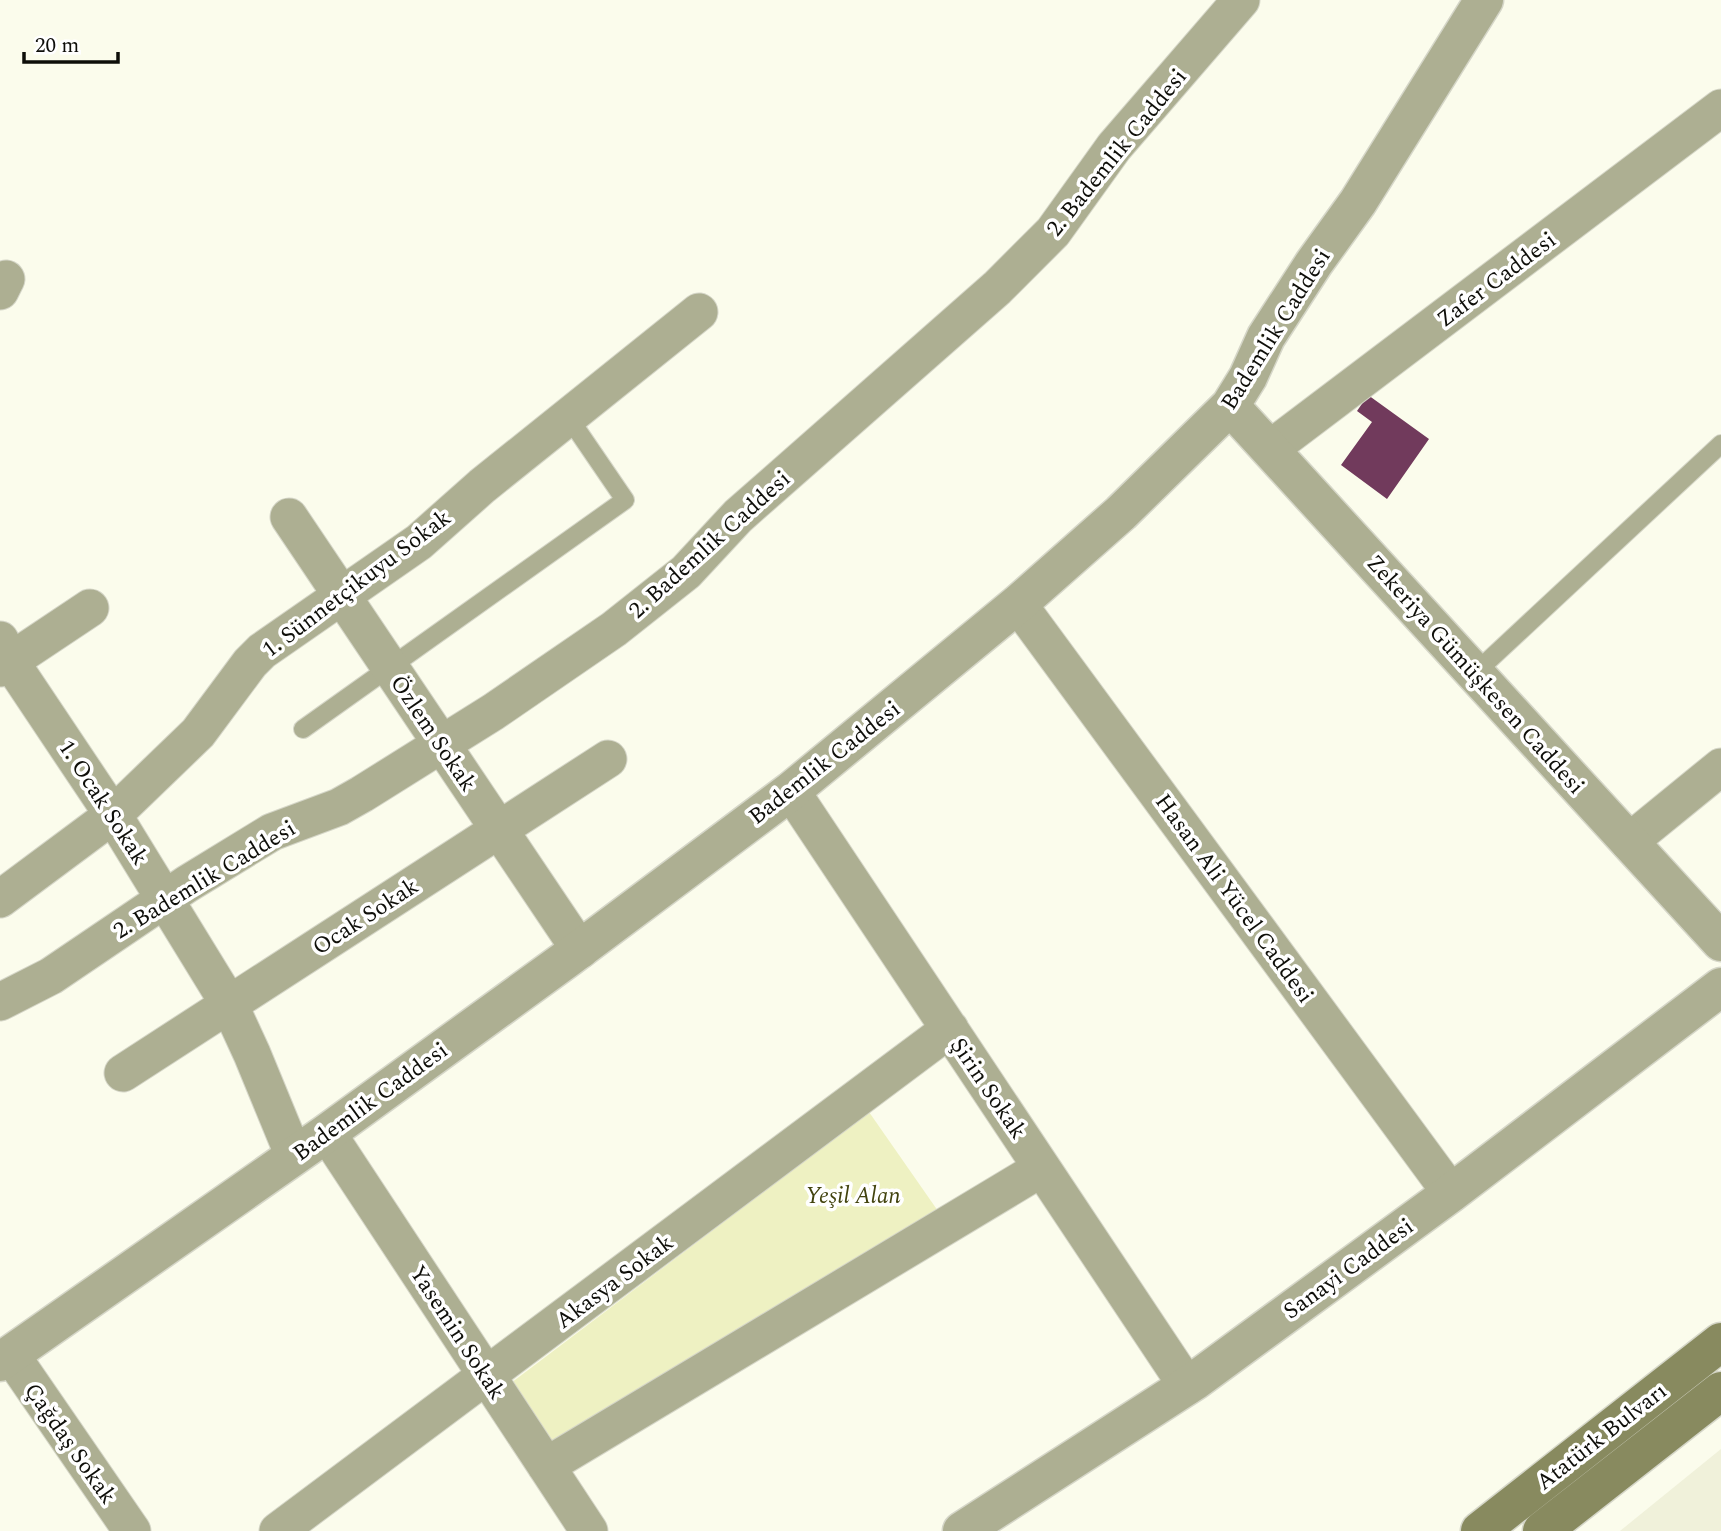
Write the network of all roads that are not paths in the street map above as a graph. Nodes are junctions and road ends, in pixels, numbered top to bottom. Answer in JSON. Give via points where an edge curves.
{"nodes":[{"id":1,"x":1241,"y":0,"type":"edge"},
{"id":2,"x":1484,"y":0,"type":"edge"},
{"id":3,"x":1721,"y":108,"type":"edge"},
{"id":4,"x":699,"y":312,"type":"dead end"},
{"id":5,"x":1230,"y":406,"type":"junction"},
{"id":6,"x":569,"y":418,"type":"junction"},
{"id":7,"x":1721,"y":444,"type":"edge"},
{"id":8,"x":1270,"y":449,"type":"junction"},
{"id":9,"x":289,"y":517,"type":"dead end"},
{"id":10,"x":341,"y":595,"type":"junction"},
{"id":11,"x":1018,"y":604,"type":"junction"},
{"id":12,"x":90,"y":608,"type":"dead end"},
{"id":13,"x":3,"y":656,"type":"edge"},
{"id":14,"x":390,"y":667,"type":"junction"},
{"id":15,"x":1475,"y":673,"type":"junction"},
{"id":16,"x":303,"y":729,"type":"dead end"},
{"id":17,"x":442,"y":744,"type":"junction"},
{"id":18,"x":608,"y":759,"type":"dead end"},
{"id":19,"x":1721,"y":768,"type":"edge"},
{"id":20,"x":791,"y":791,"type":"junction"},
{"id":21,"x":113,"y":815,"type":"junction"},
{"id":22,"x":499,"y":830,"type":"junction"},
{"id":23,"x":1629,"y":842,"type":"junction"},
{"id":24,"x":0,"y":899,"type":"edge"},
{"id":25,"x":166,"y":899,"type":"junction"},
{"id":26,"x":1721,"y":942,"type":"edge"},
{"id":27,"x":580,"y":950,"type":"junction"},
{"id":28,"x":1721,"y":987,"type":"edge"},
{"id":29,"x":0,"y":1002,"type":"edge"},
{"id":30,"x":229,"y":1004,"type":"junction"},
{"id":31,"x":950,"y":1029,"type":"junction"},
{"id":32,"x":123,"y":1073,"type":"dead end"},
{"id":33,"x":327,"y":1133,"type":"junction"},
{"id":34,"x":294,"y":1156,"type":"junction"},
{"id":35,"x":1042,"y":1168,"type":"junction"},
{"id":36,"x":1451,"y":1192,"type":"junction"},
{"id":37,"x":1721,"y":1342,"type":"edge"},
{"id":38,"x":3,"y":1359,"type":"edge"},
{"id":39,"x":487,"y":1376,"type":"junction"},
{"id":40,"x":1186,"y":1386,"type":"junction"},
{"id":41,"x":1721,"y":1391,"type":"edge"},
{"id":42,"x":546,"y":1466,"type":"junction"},
{"id":43,"x":132,"y":1531,"type":"edge"},
{"id":44,"x":278,"y":1531,"type":"edge"},
{"id":45,"x":589,"y":1531,"type":"edge"},
{"id":46,"x":962,"y":1531,"type":"edge"},
{"id":47,"x":1480,"y":1531,"type":"edge"},
{"id":48,"x":1542,"y":1531,"type":"edge"}],
"edges":[{"from":1,"to":17,"type":"street","name":"2. Bademlik Caddesi","via":[[1114,148],[1052,232],[998,288],[738,516],[686,572],[648,604]]},
{"from":2,"to":5,"type":"street","name":"Bademlik Caddesi","via":[[1358,202],[1266,337]]},
{"from":3,"to":8,"type":"street","name":"Zafer Caddesi"},
{"from":4,"to":6,"type":"street","name":"1. Sünnetçikuyu Sokak"},
{"from":5,"to":8,"type":"street","name":"Zekeriya Gümüşkesen Caddesi"},
{"from":5,"to":11,"type":"street","name":"Bademlik Caddesi","via":[[1121,513]]},
{"from":6,"to":10,"type":"street","name":"1. Sünnetçikuyu Sokak","via":[[419,542]]},
{"from":6,"to":14,"type":"lane","via":[[625,500]]},
{"from":7,"to":15,"type":"lane"},
{"from":8,"to":15,"type":"street","name":"Zekeriya Gümüşkesen Caddesi"},
{"from":9,"to":10,"type":"street","name":"Özlem Sokak"},
{"from":10,"to":14,"type":"street","name":"Özlem Sokak"},
{"from":10,"to":21,"type":"street","name":"1. Sünnetçikuyu Sokak","via":[[262,651],[198,733]]},
{"from":11,"to":20,"type":"street","name":"Bademlik Caddesi"},
{"from":11,"to":36,"type":"street","name":"Hasan Ali Yücel Caddesi"},
{"from":12,"to":13,"type":"street"},
{"from":13,"to":21,"type":"street","name":"1. Ocak Sokak"},
{"from":14,"to":16,"type":"lane"},
{"from":14,"to":17,"type":"street","name":"Özlem Sokak"},
{"from":15,"to":23,"type":"street","name":"Zekeriya Gümüşkesen Caddesi"},
{"from":17,"to":22,"type":"street","name":"Özlem Sokak"},
{"from":17,"to":25,"type":"street","name":"2. Bademlik Caddesi","via":[[339,807],[272,832]]},
{"from":18,"to":22,"type":"street","name":"Ocak Sokak"},
{"from":19,"to":23,"type":"street"},
{"from":20,"to":27,"type":"street","name":"Bademlik Caddesi"},
{"from":20,"to":31,"type":"street","name":"Şirin Sokak"},
{"from":21,"to":24,"type":"street","name":"1. Sünnetçikuyu Sokak"},
{"from":21,"to":25,"type":"street","name":"1. Ocak Sokak"},
{"from":22,"to":27,"type":"street","name":"Özlem Sokak"},
{"from":22,"to":30,"type":"street","name":"Ocak Sokak"},
{"from":23,"to":26,"type":"street","name":"Zekeriya Gümüşkesen Caddesi"},
{"from":25,"to":29,"type":"street","name":"2. Bademlik Caddesi","via":[[51,976]]},
{"from":25,"to":30,"type":"street","name":"1. Ocak Sokak"},
{"from":27,"to":33,"type":"street","name":"Bademlik Caddesi"},
{"from":28,"to":36,"type":"street","name":"Sanayi Caddesi"},
{"from":30,"to":32,"type":"street","name":"Ocak Sokak"},
{"from":30,"to":34,"type":"street","name":"1. Ocak Sokak"},
{"from":31,"to":35,"type":"street","name":"Şirin Sokak"},
{"from":31,"to":39,"type":"street","name":"Akasya Sokak"},
{"from":33,"to":34,"type":"street","name":"Bademlik Caddesi"},
{"from":33,"to":39,"type":"street","name":"Yasemin Sokak"},
{"from":34,"to":38,"type":"street","name":"Bademlik Caddesi"},
{"from":35,"to":40,"type":"street","name":"Şirin Sokak"},
{"from":35,"to":42,"type":"street"},
{"from":36,"to":40,"type":"street","name":"Sanayi Caddesi"},
{"from":37,"to":47,"type":"main road","name":"Atatürk Bulvarı"},
{"from":38,"to":43,"type":"street","name":"Çağdaş Sokak"},
{"from":39,"to":42,"type":"street","name":"Yasemin Sokak"},
{"from":39,"to":44,"type":"street","name":"Akasya Sokak"},
{"from":40,"to":46,"type":"street","name":"Sanayi Caddesi"},
{"from":41,"to":48,"type":"main road","name":"Atatürk Bulvarı"},
{"from":42,"to":45,"type":"street","name":"Yasemin Sokak"}]}
